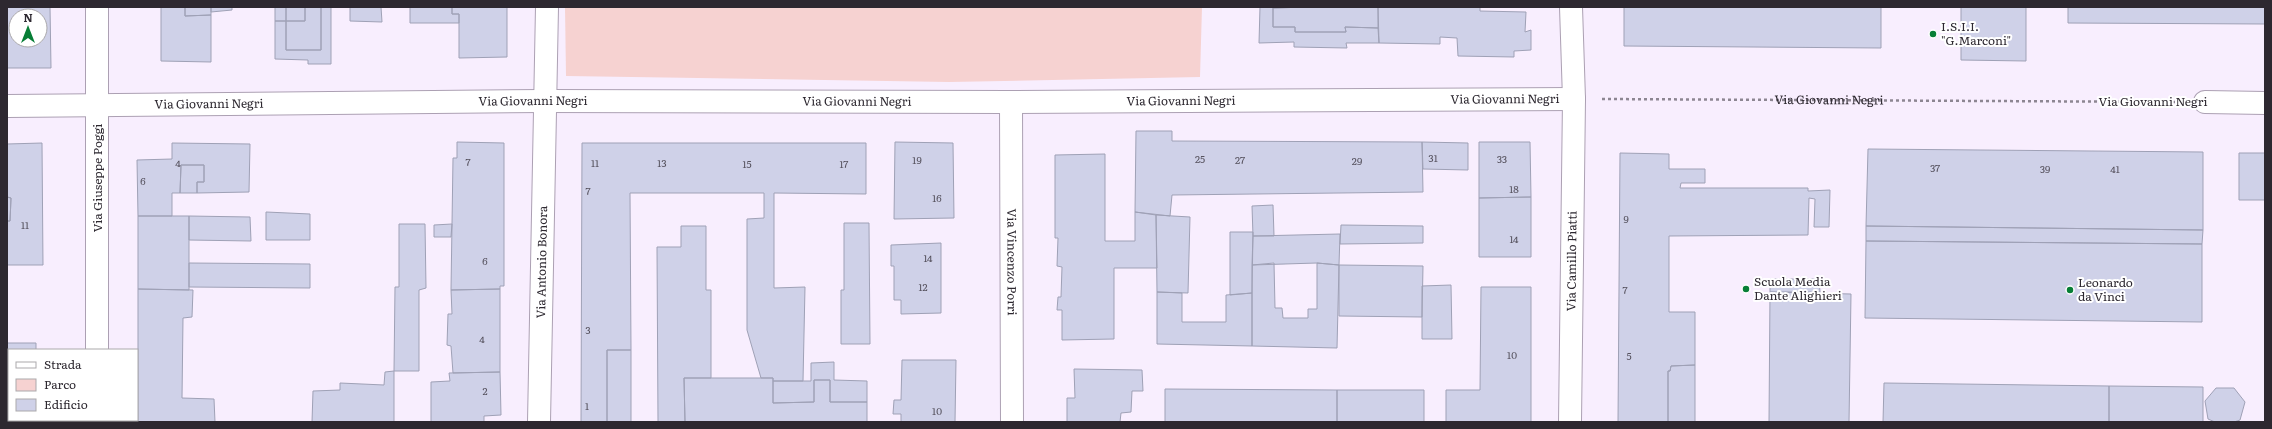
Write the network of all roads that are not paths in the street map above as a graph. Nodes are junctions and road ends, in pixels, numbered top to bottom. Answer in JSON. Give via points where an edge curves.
{"nodes":[{"id":1,"x":97,"y":7,"type":"edge"},
{"id":2,"x":547,"y":7,"type":"edge"},
{"id":3,"x":1571,"y":7,"type":"edge"},
{"id":4,"x":1574,"y":99,"type":"junction"},
{"id":5,"x":544,"y":101,"type":"junction"},
{"id":6,"x":1011,"y":102,"type":"junction"},
{"id":7,"x":2205,"y":102,"type":"road end"},
{"id":8,"x":2265,"y":103,"type":"edge"},
{"id":9,"x":7,"y":106,"type":"edge"},
{"id":10,"x":98,"y":106,"type":"junction"},
{"id":11,"x":97,"y":349,"type":"edge"},
{"id":12,"x":539,"y":422,"type":"edge"},
{"id":13,"x":1012,"y":422,"type":"edge"},
{"id":14,"x":1570,"y":422,"type":"edge"}],
"edges":[{"from":1,"to":10,"type":"street","name":"Via Giuseppe Poggi"},
{"from":2,"to":5,"type":"street","name":"Via Antonio Bonora"},
{"from":3,"to":4,"type":"street","name":"Via Camillo Piatti"},
{"from":4,"to":6,"type":"street","name":"Via Giovanni Negri"},
{"from":4,"to":14,"type":"street","name":"Via Camillo Piatti"},
{"from":5,"to":6,"type":"street","name":"Via Giovanni Negri"},
{"from":5,"to":10,"type":"street","name":"Via Giovanni Negri"},
{"from":5,"to":12,"type":"street","name":"Via Antonio Bonora"},
{"from":6,"to":13,"type":"street","name":"Via Vincenzo Porri"},
{"from":7,"to":8,"type":"street","name":"Via Giovanni Negri"},
{"from":9,"to":10,"type":"street","name":"Via Giovanni Negri"},
{"from":10,"to":11,"type":"street","name":"Via Giuseppe Poggi"}]}
